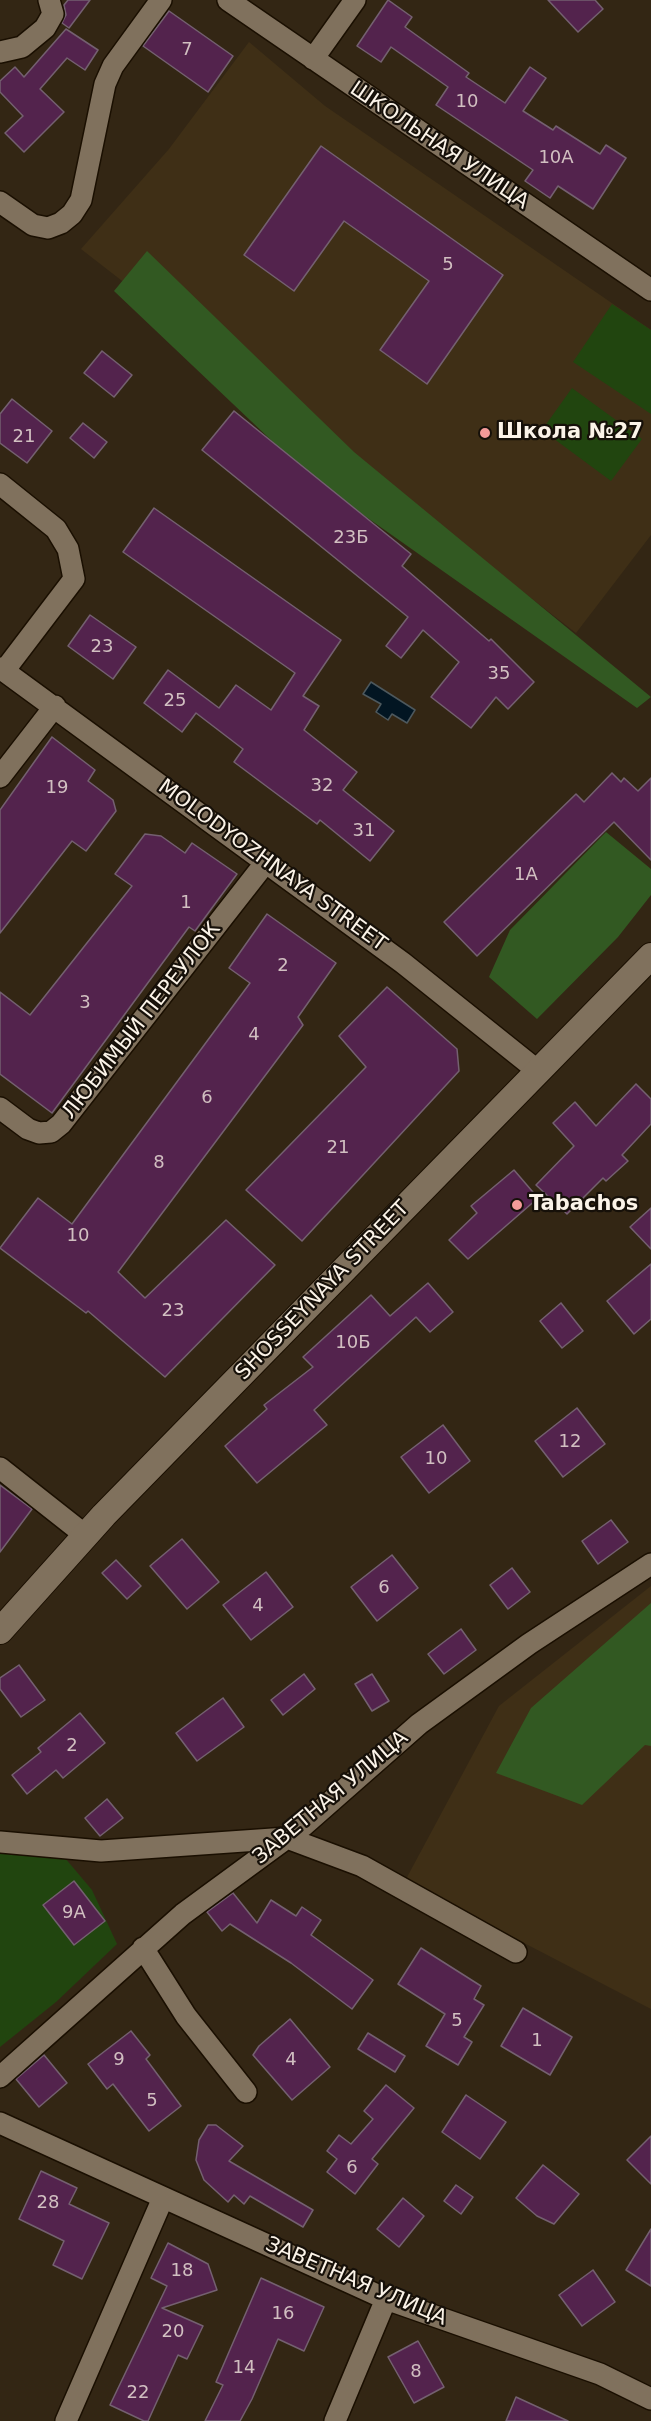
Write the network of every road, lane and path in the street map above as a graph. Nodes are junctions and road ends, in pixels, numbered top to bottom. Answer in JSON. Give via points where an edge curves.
{"nodes":[{"id":1,"x":50,"y":0,"type":"edge"},
{"id":2,"x":161,"y":0,"type":"edge"},
{"id":3,"x":228,"y":0,"type":"edge"},
{"id":4,"x":355,"y":0,"type":"edge"},
{"id":5,"x":0,"y":52,"type":"edge"},
{"id":6,"x":313,"y":59,"type":"junction"},
{"id":7,"x":0,"y":202,"type":"edge"},
{"id":8,"x":651,"y":290,"type":"edge"},
{"id":9,"x":0,"y":484,"type":"edge"},
{"id":10,"x":2,"y":669,"type":"edge"},
{"id":11,"x":55,"y":706,"type":"junction"},
{"id":12,"x":0,"y":777,"type":"edge"},
{"id":13,"x":266,"y":862,"type":"junction"},
{"id":14,"x":651,"y":956,"type":"edge"},
{"id":15,"x":538,"y":1071,"type":"junction"},
{"id":16,"x":0,"y":1108,"type":"edge"},
{"id":17,"x":0,"y":1468,"type":"edge"},
{"id":18,"x":85,"y":1535,"type":"junction"},
{"id":19,"x":651,"y":1564,"type":"edge"},
{"id":20,"x":0,"y":1631,"type":"edge"},
{"id":21,"x":287,"y":1838,"type":"junction"},
{"id":22,"x":0,"y":1842,"type":"edge"},
{"id":23,"x":143,"y":1948,"type":"junction"},
{"id":24,"x":516,"y":1952,"type":"dead end"},
{"id":25,"x":0,"y":2077,"type":"edge"},
{"id":26,"x":246,"y":2092,"type":"dead end"},
{"id":27,"x":0,"y":2123,"type":"edge"},
{"id":28,"x":163,"y":2198,"type":"junction"},
{"id":29,"x":386,"y":2299,"type":"junction"},
{"id":30,"x":651,"y":2399,"type":"edge"},
{"id":31,"x":66,"y":2421,"type":"edge"},
{"id":32,"x":335,"y":2421,"type":"edge"}],
"edges":[{"from":1,"to":5,"type":"street","via":[[52,14],[45,28],[22,46]]},
{"from":2,"to":7,"type":"street","via":[[113,66],[105,84],[81,200],[72,214],[48,228],[33,225]]},
{"from":3,"to":6,"type":"street","name":"ШКОЛЬНАЯ УЛИЦА"},
{"from":4,"to":6,"type":"street"},
{"from":6,"to":8,"type":"street","name":"ШКОЛЬНАЯ УЛИЦА"},
{"from":9,"to":10,"type":"street","via":[[56,529],[68,549],[75,579]]},
{"from":10,"to":11,"type":"street","name":"MOLODYOZHNAYA STREET"},
{"from":11,"to":12,"type":"street"},
{"from":11,"to":13,"type":"street","name":"MOLODYOZHNAYA STREET"},
{"from":13,"to":15,"type":"street","name":"MOLODYOZHNAYA STREET","via":[[403,963]]},
{"from":13,"to":16,"type":"street","name":"ЛЮБИМЫЙ ПЕРЕУЛОК","via":[[60,1124],[51,1132],[39,1133]]},
{"from":14,"to":15,"type":"street","name":"SHOSSEYNAYA STREET"},
{"from":15,"to":18,"type":"street","name":"SHOSSEYNAYA STREET"},
{"from":17,"to":18,"type":"street"},
{"from":18,"to":20,"type":"street","name":"SHOSSEYNAYA STREET"},
{"from":19,"to":21,"type":"street","name":"ЗАВЕТНАЯ УЛИЦА","via":[[529,1644],[419,1724]]},
{"from":21,"to":22,"type":"street","via":[[101,1851]]},
{"from":21,"to":23,"type":"street","name":"ЗАВЕТНАЯ УЛИЦА"},
{"from":21,"to":24,"type":"street","via":[[362,1866]]},
{"from":23,"to":25,"type":"street","name":"ЗАВЕТНАЯ УЛИЦА"},
{"from":23,"to":26,"type":"street","via":[[186,2016]]},
{"from":27,"to":28,"type":"street","name":"ЗАВЕТНАЯ УЛИЦА"},
{"from":28,"to":29,"type":"street","name":"ЗАВЕТНАЯ УЛИЦА"},
{"from":28,"to":31,"type":"street"},
{"from":29,"to":30,"type":"street","name":"ЗАВЕТНАЯ УЛИЦА","via":[[600,2374]]},
{"from":29,"to":32,"type":"street"}]}
